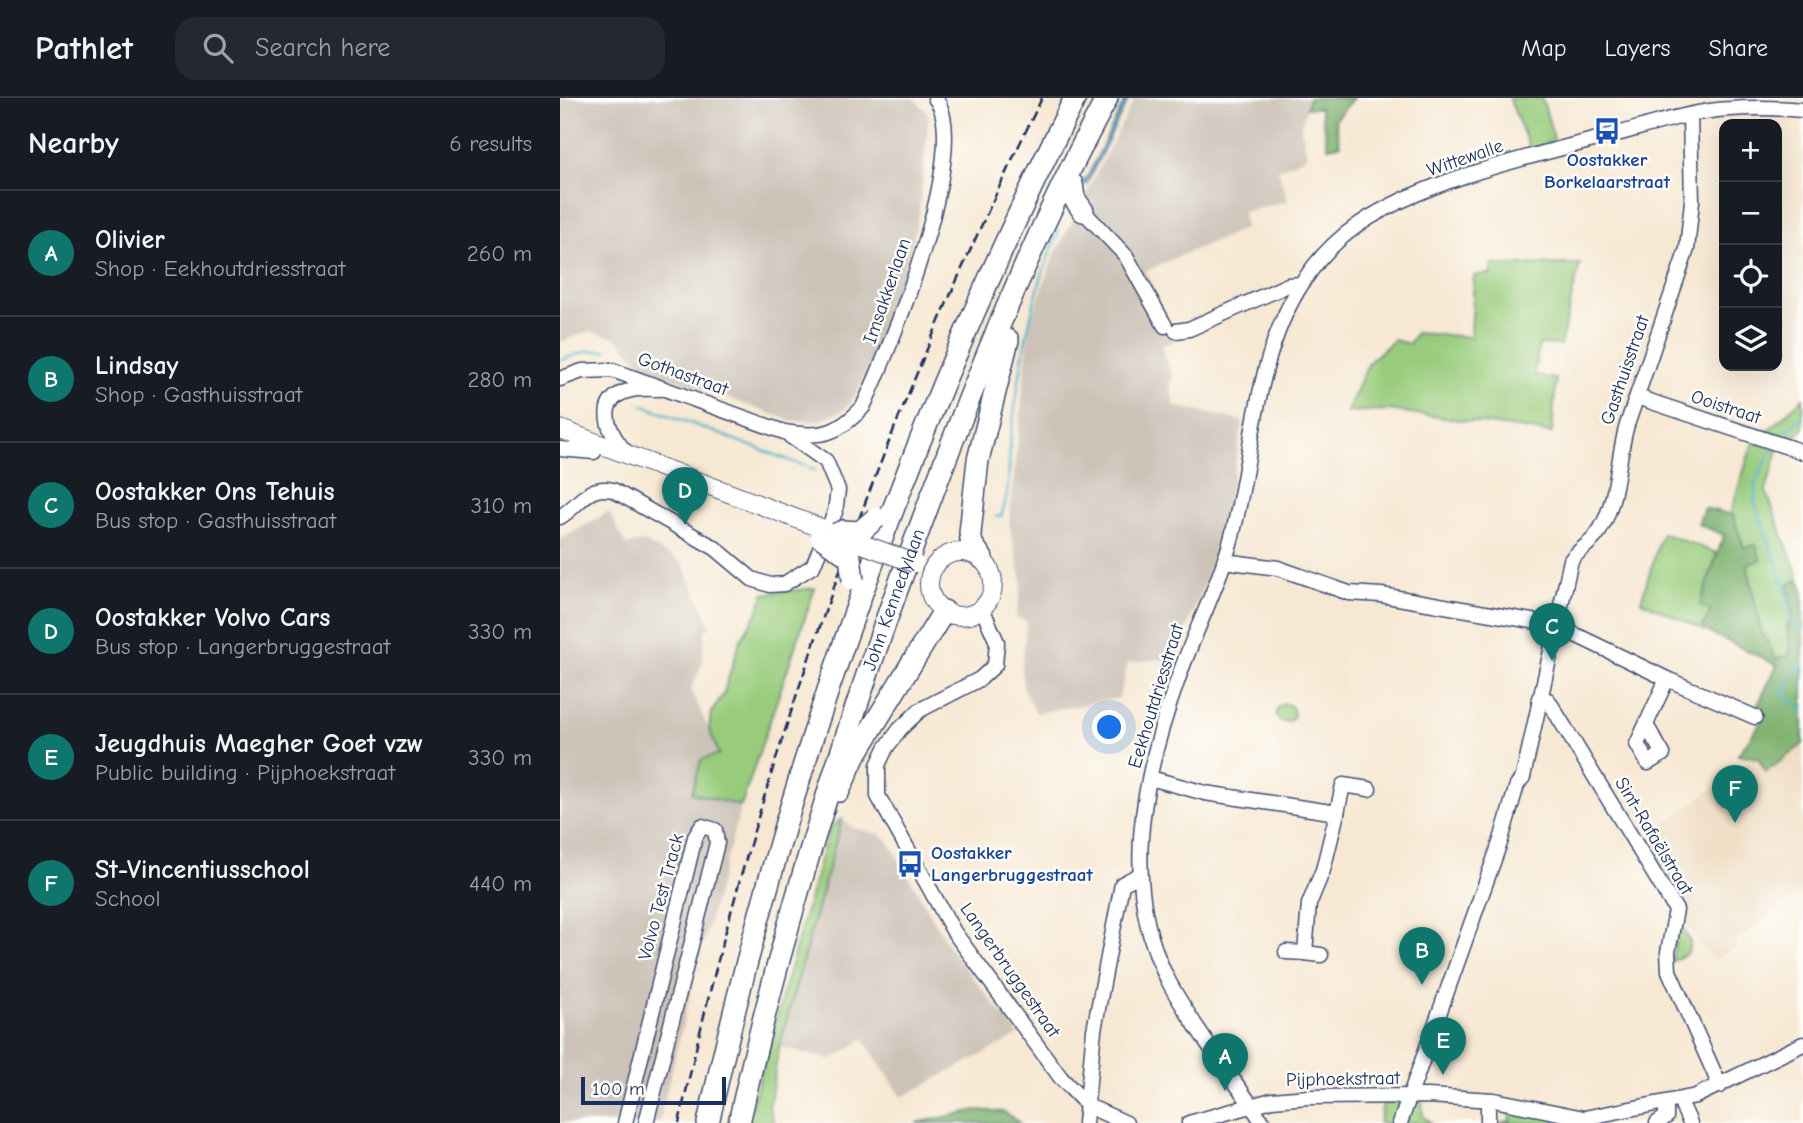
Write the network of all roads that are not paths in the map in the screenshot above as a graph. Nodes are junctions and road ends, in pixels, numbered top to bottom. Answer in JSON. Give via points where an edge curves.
{"nodes":[{"id":1,"x":935,"y":98,"type":"edge"},
{"id":2,"x":1073,"y":98,"type":"edge"},
{"id":3,"x":1098,"y":98,"type":"edge"},
{"id":4,"x":1107,"y":98,"type":"edge"},
{"id":5,"x":1729,"y":103,"type":"edge"},
{"id":6,"x":1803,"y":110,"type":"edge"},
{"id":7,"x":1690,"y":115,"type":"junction"},
{"id":8,"x":1089,"y":132,"type":"junction"},
{"id":9,"x":1072,"y":184,"type":"junction"},
{"id":10,"x":1083,"y":211,"type":"junction"},
{"id":11,"x":1057,"y":217,"type":"junction"},
{"id":12,"x":1301,"y":284,"type":"junction"},
{"id":13,"x":562,"y":380,"type":"edge"},
{"id":14,"x":668,"y":388,"type":"junction"},
{"id":15,"x":1637,"y":397,"type":"junction"},
{"id":16,"x":560,"y":429,"type":"edge"},
{"id":17,"x":784,"y":432,"type":"junction"},
{"id":18,"x":560,"y":439,"type":"edge"},
{"id":19,"x":560,"y":449,"type":"edge"},
{"id":20,"x":594,"y":452,"type":"junction"},
{"id":21,"x":1803,"y":452,"type":"edge"},
{"id":22,"x":632,"y":457,"type":"junction"},
{"id":23,"x":567,"y":506,"type":"edge"},
{"id":24,"x":560,"y":517,"type":"edge"},
{"id":25,"x":824,"y":533,"type":"junction"},
{"id":26,"x":982,"y":558,"type":"junction"},
{"id":27,"x":1224,"y":561,"type":"junction"},
{"id":28,"x":932,"y":574,"type":"junction"},
{"id":29,"x":982,"y":608,"type":"junction"},
{"id":30,"x":944,"y":611,"type":"junction"},
{"id":31,"x":1555,"y":625,"type":"junction"},
{"id":32,"x":1667,"y":680,"type":"junction"},
{"id":33,"x":1539,"y":698,"type":"junction"},
{"id":34,"x":1755,"y":717,"type":"dead end"},
{"id":35,"x":1646,"y":725,"type":"dead end"},
{"id":36,"x":1150,"y":778,"type":"junction"},
{"id":37,"x":1369,"y":789,"type":"dead end"},
{"id":38,"x":1337,"y":813,"type":"junction"},
{"id":39,"x":1139,"y":875,"type":"junction"},
{"id":40,"x":756,"y":917,"type":"junction"},
{"id":41,"x":1286,"y":952,"type":"dead end"},
{"id":42,"x":1305,"y":953,"type":"junction"},
{"id":43,"x":1321,"y":955,"type":"dead end"},
{"id":44,"x":1803,"y":1044,"type":"edge"},
{"id":45,"x":1720,"y":1086,"type":"junction"},
{"id":46,"x":1412,"y":1096,"type":"junction"},
{"id":47,"x":1488,"y":1100,"type":"junction"},
{"id":48,"x":1673,"y":1102,"type":"junction"},
{"id":49,"x":1251,"y":1105,"type":"junction"},
{"id":50,"x":1088,"y":1106,"type":"junction"},
{"id":51,"x":625,"y":1123,"type":"edge"},
{"id":52,"x":646,"y":1123,"type":"edge"},
{"id":53,"x":708,"y":1123,"type":"edge"},
{"id":54,"x":730,"y":1123,"type":"edge"},
{"id":55,"x":739,"y":1123,"type":"edge"},
{"id":56,"x":745,"y":1123,"type":"edge"},
{"id":57,"x":1085,"y":1123,"type":"edge"},
{"id":58,"x":1126,"y":1123,"type":"edge"},
{"id":59,"x":1189,"y":1123,"type":"edge"},
{"id":60,"x":1263,"y":1123,"type":"edge"},
{"id":61,"x":1400,"y":1123,"type":"edge"},
{"id":62,"x":1488,"y":1123,"type":"edge"},
{"id":63,"x":1657,"y":1123,"type":"edge"},
{"id":64,"x":1690,"y":1123,"type":"edge"}],
"edges":[{"from":1,"to":17,"type":"street","name":"Imsakkerlaan","via":[[945,127],[932,218],[908,300],[875,381],[863,407],[837,429],[809,436]]},
{"from":2,"to":25,"type":"highway","bridge":true,"via":[[965,304],[876,518],[860,532]]},
{"from":2,"to":40,"type":"highway","name":"John Kennedylaan","via":[[1000,249],[926,423],[855,613]]},
{"from":3,"to":54,"type":"highway","name":"John Kennedylaan","via":[[997,312],[915,510],[811,812]]},
{"from":4,"to":8,"type":"highway","name":"John Kennedylaan"},
{"from":5,"to":6,"type":"street","name":"Wittewalle"},
{"from":5,"to":7,"type":"street","name":"Wittewalle"},
{"from":7,"to":12,"type":"street","name":"Wittewalle","via":[[1500,166],[1395,204],[1327,250]]},
{"from":7,"to":15,"type":"street","name":"Gasthuisstraat","via":[[1692,201],[1687,249]]},
{"from":8,"to":9,"type":"highway"},
{"from":8,"to":55,"type":"highway","name":"John Kennedylaan","via":[[1043,227],[952,441],[883,628],[810,845]]},
{"from":9,"to":10,"type":"highway"},
{"from":9,"to":11,"type":"highway"},
{"from":10,"to":11,"type":"highway","via":[[1068,210]]},
{"from":10,"to":12,"type":"street","via":[[1126,256],[1170,328],[1189,329],[1288,285]]},
{"from":11,"to":26,"type":"highway","via":[[1017,310],[978,460],[970,533]]},
{"from":12,"to":27,"type":"street","name":"Eekhoutdriesstraat","via":[[1268,365]]},
{"from":13,"to":14,"type":"street","name":"Gothastraat","via":[[602,369]]},
{"from":14,"to":17,"type":"street","name":"Gothastraat"},
{"from":14,"to":22,"type":"street","via":[[630,390],[608,409],[611,437]]},
{"from":15,"to":21,"type":"street","name":"Ooistraat"},
{"from":15,"to":31,"type":"street","name":"Gasthuisstraat","via":[[1621,443],[1622,461],[1605,516],[1595,536],[1571,560]]},
{"from":16,"to":22,"type":"main road"},
{"from":17,"to":23,"type":"street","via":[[826,461],[838,490],[835,512],[813,566],[784,584],[752,579],[715,548],[613,490],[591,491]]},
{"from":18,"to":20,"type":"main road"},
{"from":19,"to":20,"type":"street"},
{"from":20,"to":25,"type":"main road"},
{"from":22,"to":25,"type":"main road"},
{"from":23,"to":24,"type":"street"},
{"from":25,"to":28,"type":"main road","bridge":true},
{"from":25,"to":40,"type":"highway","bridge":true,"via":[[853,563],[853,580],[769,847]]},
{"from":26,"to":28,"type":"main road","via":[[962,551],[951,553]]},
{"from":26,"to":29,"type":"main road","via":[[994,584]]},
{"from":27,"to":31,"type":"street","via":[[1278,568],[1349,593],[1381,594]]},
{"from":27,"to":36,"type":"street","name":"Eekhoutdriesstraat","via":[[1173,692]]},
{"from":28,"to":30,"type":"main road","via":[[933,598]]},
{"from":29,"to":30,"type":"main road","via":[[963,616]]},
{"from":29,"to":50,"type":"street","name":"Langerbruggestraat","via":[[998,642],[995,665],[981,679],[920,710],[886,748],[878,765],[878,796],[954,932],[1061,1078]]},
{"from":30,"to":56,"type":"highway","via":[[854,757],[830,813],[769,1020]]},
{"from":31,"to":32,"type":"street"},
{"from":31,"to":33,"type":"street","name":"Gasthuisstraat"},
{"from":32,"to":34,"type":"street"},
{"from":32,"to":35,"type":"street"},
{"from":33,"to":45,"type":"street","name":"Sint-Rafaëlstraat","via":[[1548,700],[1676,910],[1669,971]]},
{"from":33,"to":46,"type":"street","name":"Gasthuisstraat","via":[[1523,777]]},
{"from":36,"to":38,"type":"street","via":[[1205,793]]},
{"from":36,"to":39,"type":"street","name":"Eekhoutdriesstraat","via":[[1140,831]]},
{"from":37,"to":38,"type":"street","via":[[1343,785]]},
{"from":38,"to":42,"type":"street","via":[[1309,904]]},
{"from":39,"to":49,"type":"street","name":"Eekhoutdriesstraat","via":[[1154,947],[1169,982]]},
{"from":39,"to":50,"type":"street","via":[[1122,884],[1119,891],[1094,1030]]},
{"from":40,"to":53,"type":"highway","name":"John Kennedylaan"},
{"from":41,"to":42,"type":"street"},
{"from":42,"to":43,"type":"street"},
{"from":44,"to":45,"type":"street","name":"Pijphoekstraat"},
{"from":45,"to":48,"type":"street","name":"Pijphoekstraat"},
{"from":46,"to":47,"type":"street","name":"Pijphoekstraat"},
{"from":46,"to":49,"type":"street","name":"Pijphoekstraat","via":[[1299,1097]]},
{"from":46,"to":61,"type":"street","name":"Gasthuisstraat"},
{"from":47,"to":48,"type":"street","name":"Pijphoekstraat","via":[[1584,1118]]},
{"from":47,"to":62,"type":"street"},
{"from":48,"to":63,"type":"street","via":[[1666,1117]]},
{"from":48,"to":64,"type":"street"},
{"from":49,"to":59,"type":"street","name":"Pijphoekstraat"},
{"from":49,"to":60,"type":"street","name":"Eekhoutdriesstraat"},
{"from":50,"to":57,"type":"street"},
{"from":50,"to":58,"type":"street"},
{"from":51,"to":52,"type":"street","name":"Volvo Test Track","via":[[678,901],[702,826],[715,830],[717,843]]}]}
